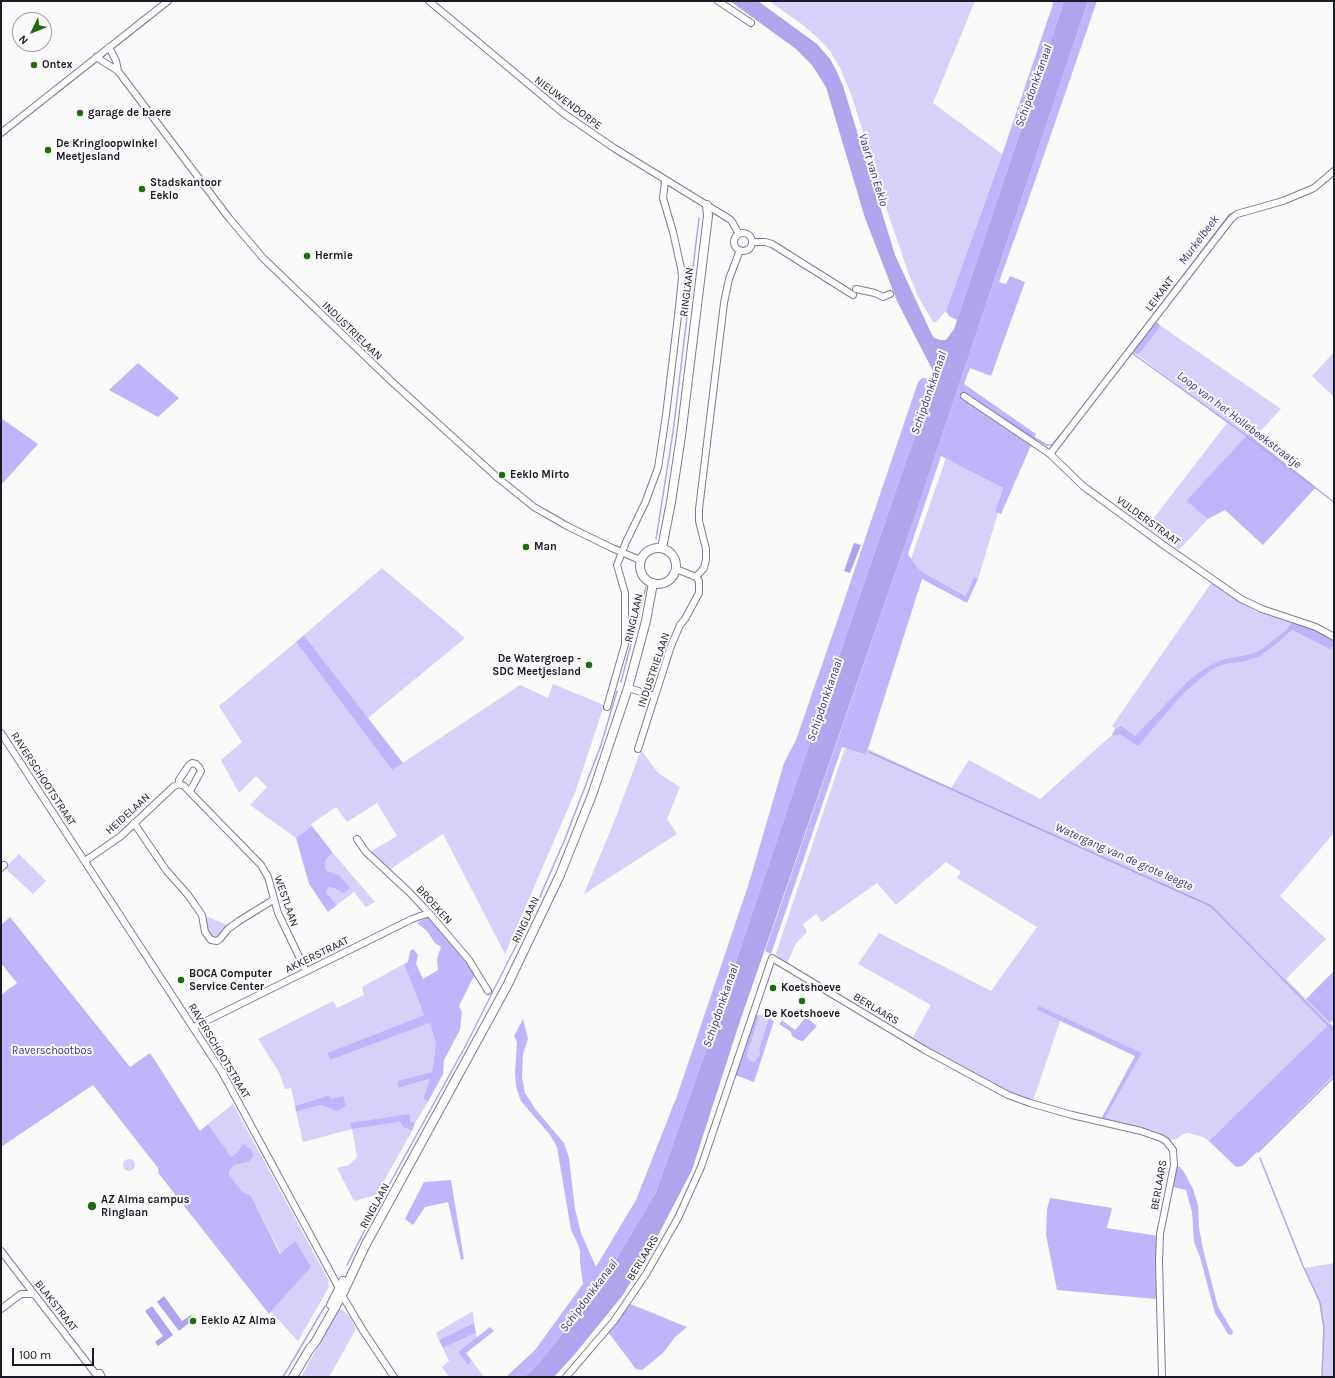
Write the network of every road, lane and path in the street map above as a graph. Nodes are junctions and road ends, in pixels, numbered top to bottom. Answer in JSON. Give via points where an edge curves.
{"nodes":[{"id":1,"x":168,"y":1,"type":"edge"},
{"id":2,"x":429,"y":1,"type":"edge"},
{"id":3,"x":718,"y":1,"type":"edge"},
{"id":4,"x":751,"y":23,"type":"dead end"},
{"id":5,"x":109,"y":47,"type":"junction"},
{"id":6,"x":96,"y":57,"type":"junction"},
{"id":7,"x":118,"y":71,"type":"junction"},
{"id":8,"x":1,"y":133,"type":"edge"},
{"id":9,"x":1334,"y":171,"type":"edge"},
{"id":10,"x":665,"y":180,"type":"junction"},
{"id":11,"x":706,"y":205,"type":"junction"},
{"id":12,"x":739,"y":234,"type":"junction"},
{"id":13,"x":752,"y":242,"type":"junction"},
{"id":14,"x":740,"y":250,"type":"junction"},
{"id":15,"x":890,"y":294,"type":"dead end"},
{"id":16,"x":964,"y":396,"type":"dead end"},
{"id":17,"x":1050,"y":454,"type":"junction"},
{"id":18,"x":662,"y":548,"type":"junction"},
{"id":19,"x":621,"y":552,"type":"junction"},
{"id":20,"x":640,"y":560,"type":"junction"},
{"id":21,"x":676,"y":569,"type":"junction"},
{"id":22,"x":696,"y":576,"type":"junction"},
{"id":23,"x":653,"y":584,"type":"junction"},
{"id":24,"x":1334,"y":637,"type":"edge"},
{"id":25,"x":628,"y":688,"type":"junction"},
{"id":26,"x":655,"y":696,"type":"junction"},
{"id":27,"x":606,"y":707,"type":"dead end"},
{"id":28,"x":1,"y":733,"type":"edge"},
{"id":29,"x":638,"y":749,"type":"dead end"},
{"id":30,"x":182,"y":785,"type":"junction"},
{"id":31,"x":190,"y":791,"type":"junction"},
{"id":32,"x":134,"y":823,"type":"junction"},
{"id":33,"x":357,"y":839,"type":"dead end"},
{"id":34,"x":85,"y":861,"type":"junction"},
{"id":35,"x":273,"y":900,"type":"junction"},
{"id":36,"x":429,"y":913,"type":"junction"},
{"id":37,"x":306,"y":971,"type":"junction"},
{"id":38,"x":488,"y":991,"type":"dead end"},
{"id":39,"x":194,"y":1027,"type":"junction"},
{"id":40,"x":366,"y":1244,"type":"junction"},
{"id":41,"x":1,"y":1251,"type":"edge"},
{"id":42,"x":25,"y":1282,"type":"junction"},
{"id":43,"x":341,"y":1291,"type":"junction"},
{"id":44,"x":21,"y":1294,"type":"junction"},
{"id":45,"x":34,"y":1294,"type":"junction"},
{"id":46,"x":1,"y":1309,"type":"edge"},
{"id":47,"x":309,"y":1350,"type":"junction"},
{"id":48,"x":93,"y":1375,"type":"edge"},
{"id":49,"x":102,"y":1377,"type":"edge"},
{"id":50,"x":293,"y":1377,"type":"edge"},
{"id":51,"x":394,"y":1377,"type":"edge"},
{"id":52,"x":566,"y":1377,"type":"edge"},
{"id":53,"x":1162,"y":1377,"type":"edge"}],
"edges":[{"from":1,"to":5,"type":"street"},
{"from":2,"to":10,"type":"street","name":"NIEUWENDORPE","via":[[563,113]]},
{"from":3,"to":4,"type":"street"},
{"from":5,"to":6,"type":"street"},
{"from":5,"to":7,"type":"street","name":"INDUSTRIELAAN"},
{"from":6,"to":7,"type":"street","name":"INDUSTRIELAAN"},
{"from":6,"to":8,"type":"street"},
{"from":7,"to":19,"type":"street","name":"INDUSTRIELAAN","via":[[229,218],[263,258],[302,297],[498,478],[534,507]]},
{"from":9,"to":17,"type":"street","name":"LEIKANT","via":[[1314,188],[1283,201],[1237,214],[1231,219]]},
{"from":10,"to":11,"type":"street","name":"NIEUWENDORPE"},
{"from":10,"to":19,"type":"street","name":"RINGLAAN","via":[[663,198],[682,277],[679,307],[658,468],[645,503]]},
{"from":11,"to":12,"type":"street","name":"NIEUWENDORPE","via":[[731,220]]},
{"from":11,"to":18,"type":"main road","name":"RINGLAAN","via":[[708,216],[681,436]]},
{"from":12,"to":13,"type":"street","via":[[751,237]]},
{"from":12,"to":14,"type":"street","via":[[734,241]]},
{"from":13,"to":14,"type":"street","via":[[748,250]]},
{"from":13,"to":15,"type":"street","via":[[772,244],[855,292],[875,293],[883,297]]},
{"from":14,"to":22,"type":"street","via":[[726,291],[721,325],[698,509],[706,559],[704,568]]},
{"from":16,"to":17,"type":"street","name":"VULDERSTRAAT"},
{"from":17,"to":24,"type":"street","name":"VULDERSTRAAT","via":[[1083,486],[1241,598],[1262,609],[1316,627]]},
{"from":18,"to":20,"type":"main road","via":[[648,550]]},
{"from":18,"to":21,"type":"main road","via":[[672,554]]},
{"from":19,"to":20,"type":"street","name":"INDUSTRIELAAN"},
{"from":19,"to":27,"type":"street","via":[[617,565],[626,593],[625,644]]},
{"from":20,"to":23,"type":"main road","name":"RINGLAAN","via":[[641,573]]},
{"from":21,"to":22,"type":"street"},
{"from":21,"to":23,"type":"main road","name":"RINGLAAN","via":[[668,581]]},
{"from":22,"to":26,"type":"street","name":"INDUSTRIELAAN","via":[[699,593],[671,646]]},
{"from":23,"to":25,"type":"main road","name":"RINGLAAN"},
{"from":25,"to":26,"type":"street"},
{"from":25,"to":40,"type":"main road","name":"RINGLAAN","via":[[592,795],[535,929],[507,986]]},
{"from":26,"to":29,"type":"street","name":"INDUSTRIELAAN"},
{"from":28,"to":34,"type":"street","name":"RAVERSCHOOTSTRAAT"},
{"from":30,"to":31,"type":"street","name":"WESTLAAN"},
{"from":30,"to":31,"type":"street","via":[[179,780],[189,765],[196,764],[201,771]]},
{"from":30,"to":32,"type":"street","name":"HEIDELAAN","via":[[173,786]]},
{"from":31,"to":35,"type":"street","name":"WESTLAAN","via":[[261,864],[268,877]]},
{"from":32,"to":34,"type":"street","name":"HEIDELAAN","via":[[109,845]]},
{"from":32,"to":35,"type":"street","via":[[166,870],[198,910],[204,920],[205,932],[211,940],[220,939],[239,920]]},
{"from":33,"to":36,"type":"street","name":"BROEKEN","via":[[366,852]]},
{"from":34,"to":39,"type":"street","name":"RAVERSCHOOTSTRAAT"},
{"from":35,"to":37,"type":"street","name":"WESTLAAN"},
{"from":36,"to":37,"type":"street","name":"AKKERSTRAAT"},
{"from":36,"to":38,"type":"street","name":"BROEKEN","via":[[469,960]]},
{"from":37,"to":39,"type":"street","name":"AKKERSTRAAT"},
{"from":39,"to":43,"type":"street","name":"RAVERSCHOOTSTRAAT","via":[[228,1083]]},
{"from":40,"to":43,"type":"main road","name":"RINGLAAN"},
{"from":40,"to":43,"type":"main road","name":"RINGLAAN","via":[[347,1274]]},
{"from":41,"to":42,"type":"street","name":"BLAKSTRAAT"},
{"from":42,"to":44,"type":"street"},
{"from":42,"to":45,"type":"street","name":"BLAKSTRAAT"},
{"from":43,"to":47,"type":"main road","name":"RINGLAAN"},
{"from":43,"to":47,"type":"main road","name":"RINGLAAN","via":[[334,1298]]},
{"from":43,"to":51,"type":"street","name":"RAVERSCHOOTSTRAAT","via":[[362,1329]]},
{"from":44,"to":45,"type":"street"},
{"from":44,"to":46,"type":"street"},
{"from":45,"to":48,"type":"street","name":"BLAKSTRAAT"},
{"from":47,"to":50,"type":"main road","name":"RINGLAAN"},
{"from":48,"to":49,"type":"street","via":[[100,1373]]},
{"from":52,"to":53,"type":"street","name":"BERLAARS","via":[[614,1321],[646,1274],[678,1218],[701,1167],[772,958],[925,1050],[1008,1095],[1072,1115],[1148,1133],[1166,1141],[1173,1150],[1174,1165],[1160,1234]]}]}
